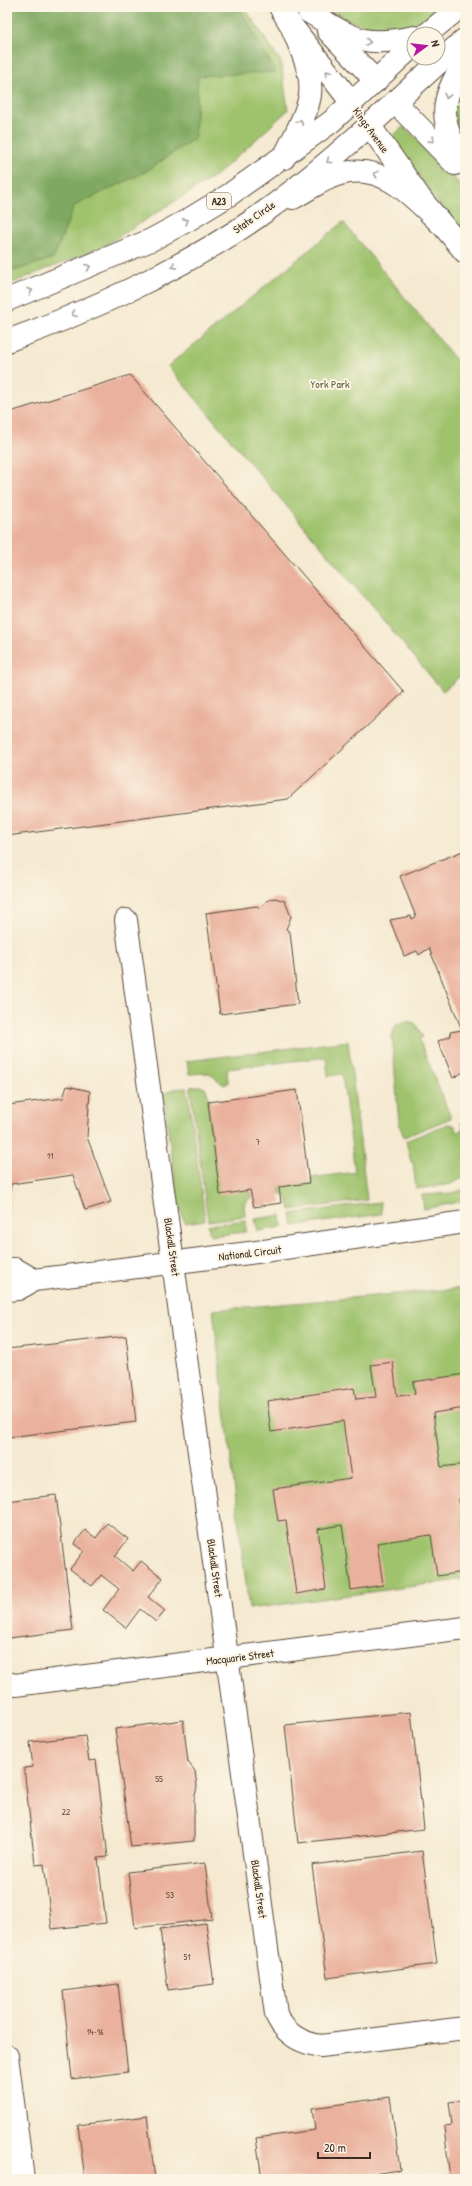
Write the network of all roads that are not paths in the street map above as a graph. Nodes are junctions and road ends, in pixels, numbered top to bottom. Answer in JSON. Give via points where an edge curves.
{"nodes":[{"id":1,"x":460,"y":7,"type":"edge"},
{"id":2,"x":306,"y":9,"type":"edge"},
{"id":3,"x":285,"y":16,"type":"edge"},
{"id":4,"x":437,"y":26,"type":"edge"},
{"id":5,"x":406,"y":38,"type":"edge"},
{"id":6,"x":465,"y":39,"type":"edge"},
{"id":7,"x":406,"y":53,"type":"edge"},
{"id":8,"x":465,"y":62,"type":"edge"},
{"id":9,"x":376,"y":81,"type":"junction"},
{"id":10,"x":395,"y":102,"type":"junction"},
{"id":11,"x":352,"y":103,"type":"junction"},
{"id":12,"x":370,"y":126,"type":"junction"},
{"id":13,"x":284,"y":158,"type":"junction"},
{"id":14,"x":465,"y":164,"type":"edge"},
{"id":15,"x":465,"y":174,"type":"edge"},
{"id":16,"x":256,"y":217,"type":"junction"},
{"id":17,"x":440,"y":223,"type":"junction"},
{"id":18,"x":465,"y":252,"type":"edge"},
{"id":19,"x":7,"y":300,"type":"edge"},
{"id":20,"x":7,"y":341,"type":"edge"},
{"id":21,"x":126,"y":920,"type":"dead end"},
{"id":22,"x":465,"y":1222,"type":"edge"},
{"id":23,"x":174,"y":1262,"type":"junction"},
{"id":24,"x":7,"y":1270,"type":"edge"},
{"id":25,"x":34,"y":1280,"type":"junction"},
{"id":26,"x":7,"y":1290,"type":"edge"},
{"id":27,"x":465,"y":1628,"type":"edge"},
{"id":28,"x":227,"y":1658,"type":"junction"},
{"id":29,"x":10,"y":1686,"type":"edge"},
{"id":30,"x":465,"y":2028,"type":"edge"},
{"id":31,"x":7,"y":2056,"type":"edge"},
{"id":32,"x":22,"y":2179,"type":"edge"}],
"edges":[{"from":1,"to":4,"type":"main road"},
{"from":2,"to":5,"type":"main road","one_way":true,"via":[[350,36],[363,41],[377,43]]},
{"from":2,"to":9,"type":"main road"},
{"from":11,"to":3,"type":"main road","name":"Kings Avenue","one_way":true},
{"from":13,"to":3,"type":"main road","one_way":true,"via":[[310,94],[307,68]]},
{"from":6,"to":10,"type":"main road","name":"State Circle"},
{"from":7,"to":9,"type":"main road","number":"A23"},
{"from":8,"to":14,"type":"main road","one_way":true,"via":[[449,88],[445,110],[450,138]]},
{"from":9,"to":10,"type":"main road"},
{"from":9,"to":11,"type":"main road","number":"A23"},
{"from":10,"to":12,"type":"main road","name":"State Circle"},
{"from":10,"to":15,"type":"main road","one_way":true},
{"from":11,"to":12,"type":"main road","name":"Kings Avenue"},
{"from":11,"to":13,"type":"main road","number":"A23"},
{"from":12,"to":16,"type":"main road","name":"State Circle","one_way":true},
{"from":12,"to":17,"type":"main road","name":"Kings Avenue"},
{"from":19,"to":13,"type":"main road","number":"A23","one_way":true,"via":[[151,240],[229,195]]},
{"from":17,"to":16,"type":"main road","one_way":true,"via":[[398,185],[376,174],[357,171],[334,176]]},
{"from":16,"to":20,"type":"main road","name":"State Circle","one_way":true,"via":[[190,258],[128,290]]},
{"from":17,"to":18,"type":"main road","name":"Kings Avenue"},
{"from":21,"to":23,"type":"main road","name":"Blackall Street"},
{"from":22,"to":23,"type":"main road","name":"National Circuit","via":[[413,1232]]},
{"from":23,"to":25,"type":"main road","name":"National Circuit"},
{"from":23,"to":28,"type":"main road","name":"Blackall Street"},
{"from":24,"to":25,"type":"main road","via":[[16,1269]]},
{"from":25,"to":26,"type":"main road","name":"National Circuit","via":[[18,1289]]},
{"from":27,"to":28,"type":"main road","name":"Macquarie Street"},
{"from":28,"to":29,"type":"main road","name":"Macquarie Street"},
{"from":28,"to":30,"type":"main road","name":"Blackall Street","via":[[273,1995],[276,2014],[283,2027],[300,2040],[321,2046]]},
{"from":31,"to":32,"type":"main road"}]}
